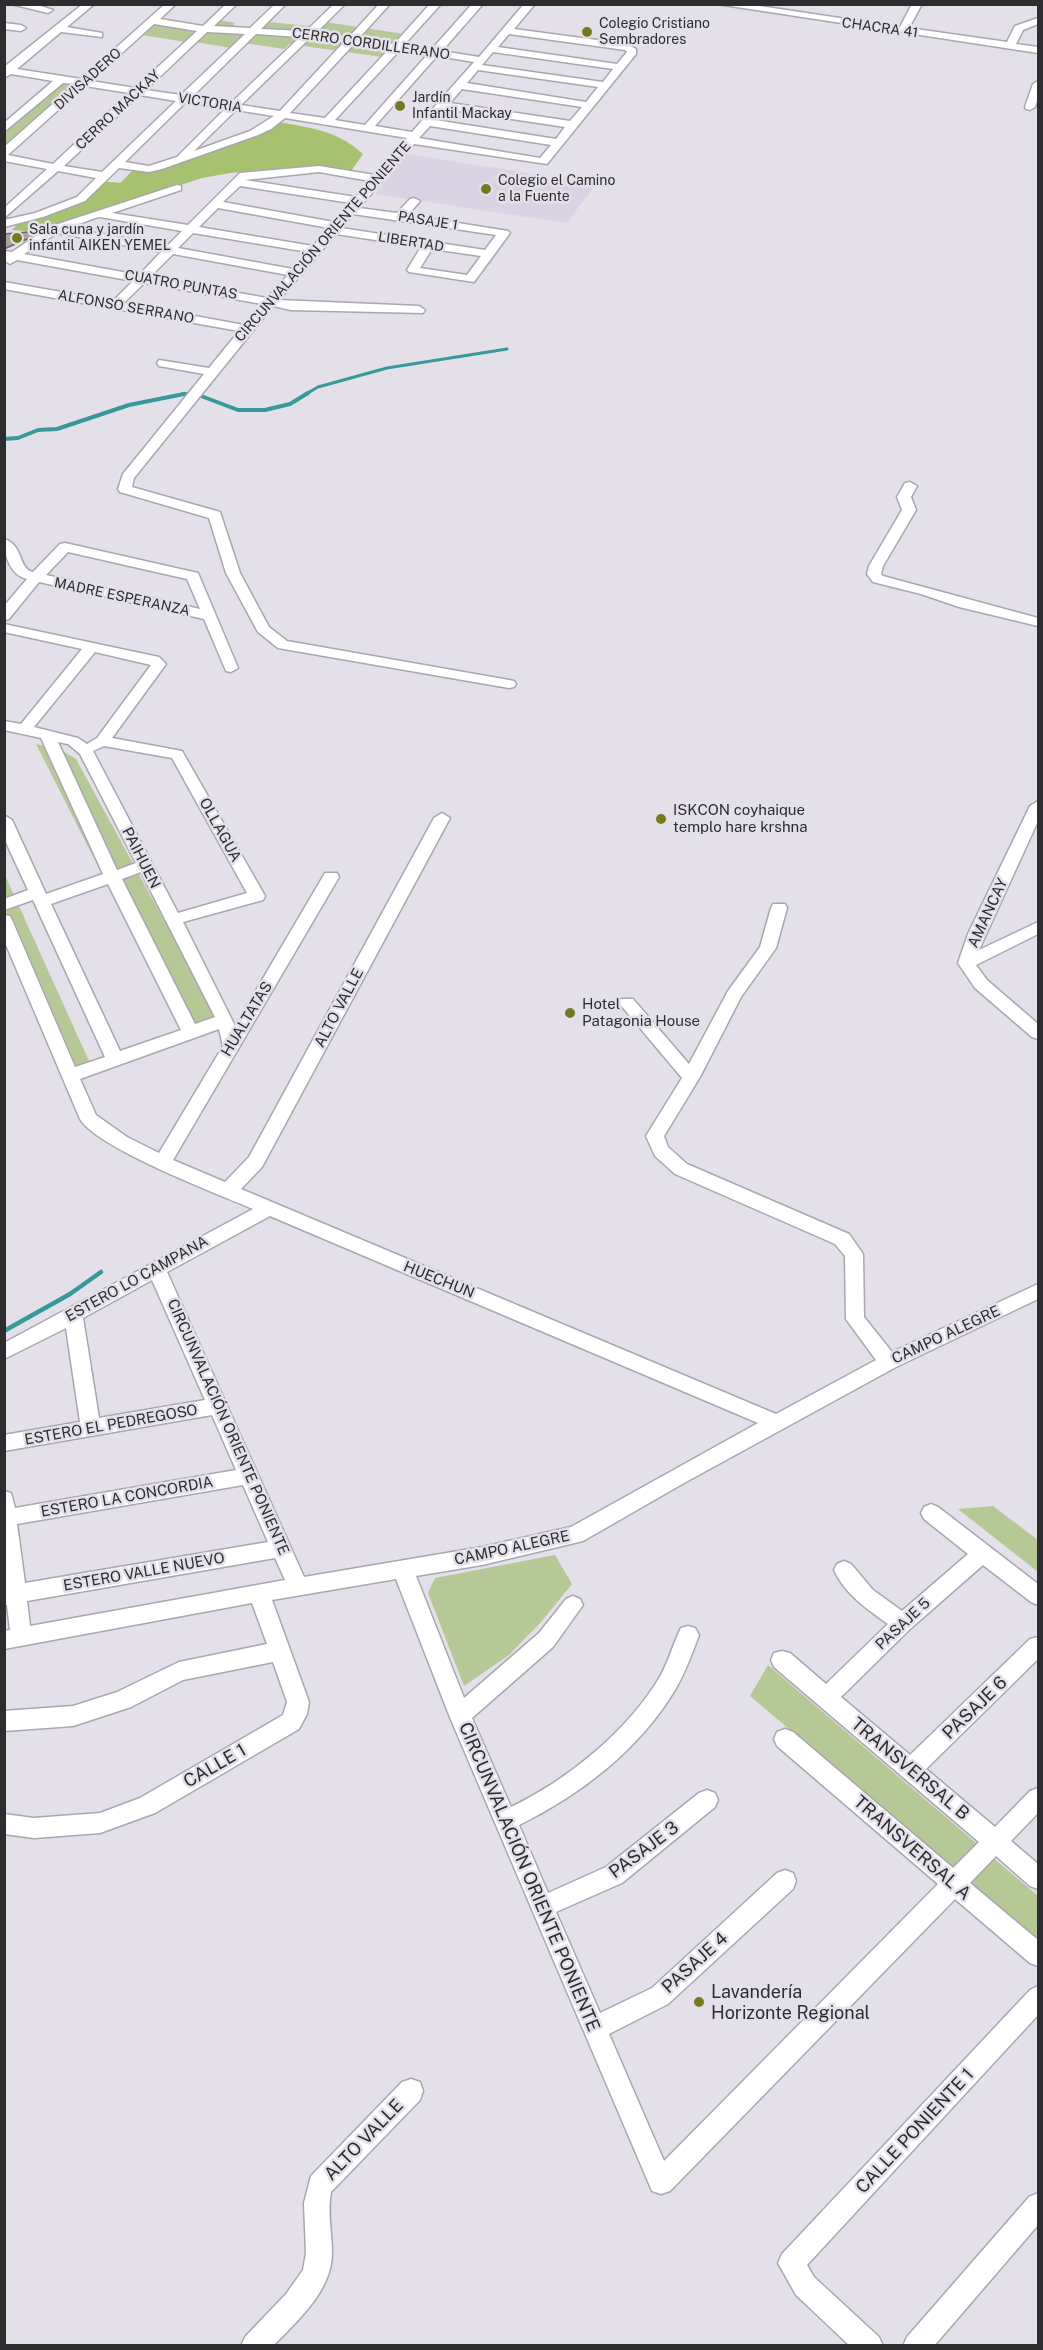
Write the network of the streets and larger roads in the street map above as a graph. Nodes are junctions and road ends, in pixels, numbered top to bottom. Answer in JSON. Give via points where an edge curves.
{"nodes":[{"id":1,"x":16,"y":4,"type":"edge"},
{"id":2,"x":171,"y":4,"type":"edge"},
{"id":3,"x":232,"y":4,"type":"edge"},
{"id":4,"x":281,"y":4,"type":"edge"},
{"id":5,"x":340,"y":4,"type":"edge"},
{"id":6,"x":385,"y":4,"type":"edge"},
{"id":7,"x":396,"y":4,"type":"edge"},
{"id":8,"x":436,"y":4,"type":"edge"},
{"id":9,"x":478,"y":4,"type":"edge"},
{"id":10,"x":530,"y":4,"type":"edge"},
{"id":11,"x":722,"y":4,"type":"edge"},
{"id":12,"x":917,"y":4,"type":"edge"},
{"id":13,"x":88,"y":5,"type":"edge"},
{"id":14,"x":48,"y":10,"type":"dead end"},
{"id":15,"x":153,"y":21,"type":"junction"},
{"id":16,"x":1038,"y":21,"type":"edge"},
{"id":17,"x":4,"y":26,"type":"edge"},
{"id":18,"x":21,"y":28,"type":"dead end"},
{"id":19,"x":60,"y":29,"type":"junction"},
{"id":20,"x":205,"y":29,"type":"junction"},
{"id":21,"x":254,"y":31,"type":"junction"},
{"id":22,"x":506,"y":31,"type":"junction"},
{"id":23,"x":903,"y":31,"type":"junction"},
{"id":24,"x":310,"y":34,"type":"junction"},
{"id":25,"x":98,"y":35,"type":"dead end"},
{"id":26,"x":356,"y":41,"type":"junction"},
{"id":27,"x":1010,"y":46,"type":"junction"},
{"id":28,"x":397,"y":47,"type":"junction"},
{"id":29,"x":491,"y":49,"type":"junction"},
{"id":30,"x":1038,"y":50,"type":"edge"},
{"id":31,"x":435,"y":53,"type":"junction"},
{"id":32,"x":478,"y":63,"type":"junction"},
{"id":33,"x":620,"y":67,"type":"junction"},
{"id":34,"x":6,"y":72,"type":"edge"},
{"id":35,"x":61,"y":80,"type":"junction"},
{"id":36,"x":84,"y":83,"type":"junction"},
{"id":37,"x":1038,"y":84,"type":"edge"},
{"id":38,"x":459,"y":85,"type":"junction"},
{"id":39,"x":604,"y":86,"type":"junction"},
{"id":40,"x":138,"y":92,"type":"junction"},
{"id":41,"x":184,"y":99,"type":"junction"},
{"id":42,"x":442,"y":105,"type":"junction"},
{"id":43,"x":587,"y":105,"type":"junction"},
{"id":44,"x":233,"y":107,"type":"junction"},
{"id":45,"x":1030,"y":107,"type":"dead end"},
{"id":46,"x":288,"y":116,"type":"junction"},
{"id":47,"x":327,"y":122,"type":"junction"},
{"id":48,"x":427,"y":123,"type":"junction"},
{"id":49,"x":572,"y":125,"type":"junction"},
{"id":50,"x":368,"y":128,"type":"junction"},
{"id":51,"x":4,"y":129,"type":"edge"},
{"id":52,"x":414,"y":138,"type":"junction"},
{"id":53,"x":558,"y":143,"type":"junction"},
{"id":54,"x":4,"y":153,"type":"edge"},
{"id":55,"x":4,"y":158,"type":"edge"},
{"id":56,"x":176,"y":161,"type":"junction"},
{"id":57,"x":116,"y":164,"type":"junction"},
{"id":58,"x":56,"y":167,"type":"junction"},
{"id":59,"x":103,"y":176,"type":"junction"},
{"id":60,"x":239,"y":178,"type":"junction"},
{"id":61,"x":378,"y":179,"type":"junction"},
{"id":62,"x":177,"y":188,"type":"dead end"},
{"id":63,"x":414,"y":201,"type":"dead end"},
{"id":64,"x":213,"y":204,"type":"junction"},
{"id":65,"x":355,"y":205,"type":"junction"},
{"id":66,"x":100,"y":214,"type":"junction"},
{"id":67,"x":4,"y":215,"type":"edge"},
{"id":68,"x":400,"y":217,"type":"junction"},
{"id":69,"x":4,"y":224,"type":"edge"},
{"id":70,"x":190,"y":228,"type":"junction"},
{"id":71,"x":335,"y":228,"type":"junction"},
{"id":72,"x":52,"y":229,"type":"junction"},
{"id":73,"x":429,"y":244,"type":"junction"},
{"id":74,"x":169,"y":250,"type":"junction"},
{"id":75,"x":316,"y":250,"type":"junction"},
{"id":76,"x":488,"y":254,"type":"junction"},
{"id":77,"x":9,"y":255,"type":"edge"},
{"id":78,"x":4,"y":266,"type":"edge"},
{"id":79,"x":295,"y":273,"type":"junction"},
{"id":80,"x":142,"y":278,"type":"junction"},
{"id":81,"x":4,"y":285,"type":"edge"},
{"id":82,"x":271,"y":302,"type":"junction"},
{"id":83,"x":116,"y":305,"type":"junction"},
{"id":84,"x":419,"y":310,"type":"dead end"},
{"id":85,"x":247,"y":330,"type":"junction"},
{"id":86,"x":163,"y":363,"type":"dead end"},
{"id":87,"x":212,"y":372,"type":"junction"},
{"id":88,"x":910,"y":486,"type":"dead end"},
{"id":89,"x":4,"y":543,"type":"edge"},
{"id":90,"x":35,"y":578,"type":"junction"},
{"id":91,"x":4,"y":616,"type":"edge"},
{"id":92,"x":210,"y":616,"type":"junction"},
{"id":93,"x":1038,"y":622,"type":"edge"},
{"id":94,"x":4,"y":628,"type":"edge"},
{"id":95,"x":91,"y":647,"type":"junction"},
{"id":96,"x":231,"y":668,"type":"dead end"},
{"id":97,"x":509,"y":684,"type":"dead end"},
{"id":98,"x":4,"y":725,"type":"edge"},
{"id":99,"x":25,"y":729,"type":"junction"},
{"id":100,"x":46,"y":733,"type":"junction"},
{"id":101,"x":102,"y":741,"type":"junction"},
{"id":102,"x":86,"y":751,"type":"junction"},
{"id":103,"x":1038,"y":806,"type":"edge"},
{"id":104,"x":442,"y":818,"type":"dead end"},
{"id":105,"x":4,"y":820,"type":"edge"},
{"id":106,"x":1033,"y":830,"type":"edge"},
{"id":107,"x":146,"y":865,"type":"junction"},
{"id":108,"x":331,"y":877,"type":"dead end"},
{"id":109,"x":113,"y":878,"type":"junction"},
{"id":110,"x":39,"y":897,"type":"junction"},
{"id":111,"x":4,"y":904,"type":"edge"},
{"id":112,"x":779,"y":908,"type":"dead end"},
{"id":113,"x":4,"y":920,"type":"edge"},
{"id":114,"x":172,"y":920,"type":"junction"},
{"id":115,"x":1038,"y":927,"type":"edge"},
{"id":116,"x":966,"y":963,"type":"junction"},
{"id":117,"x":627,"y":1003,"type":"dead end"},
{"id":118,"x":225,"y":1020,"type":"junction"},
{"id":119,"x":191,"y":1033,"type":"junction"},
{"id":120,"x":1038,"y":1033,"type":"edge"},
{"id":121,"x":231,"y":1045,"type":"junction"},
{"id":122,"x":115,"y":1060,"type":"junction"},
{"id":123,"x":72,"y":1075,"type":"junction"},
{"id":124,"x":691,"y":1077,"type":"junction"},
{"id":125,"x":163,"y":1162,"type":"junction"},
{"id":126,"x":228,"y":1191,"type":"junction"},
{"id":127,"x":270,"y":1208,"type":"junction"},
{"id":128,"x":156,"y":1268,"type":"junction"},
{"id":129,"x":1038,"y":1291,"type":"edge"},
{"id":130,"x":73,"y":1314,"type":"junction"},
{"id":131,"x":6,"y":1345,"type":"edge"},
{"id":132,"x":889,"y":1362,"type":"junction"},
{"id":133,"x":218,"y":1406,"type":"junction"},
{"id":134,"x":778,"y":1423,"type":"junction"},
{"id":135,"x":92,"y":1428,"type":"junction"},
{"id":136,"x":4,"y":1443,"type":"edge"},
{"id":137,"x":249,"y":1476,"type":"junction"},
{"id":138,"x":5,"y":1511,"type":"edge"},
{"id":139,"x":931,"y":1513,"type":"dead end"},
{"id":140,"x":283,"y":1548,"type":"junction"},
{"id":141,"x":983,"y":1553,"type":"junction"},
{"id":142,"x":403,"y":1570,"type":"junction"},
{"id":143,"x":844,"y":1570,"type":"dead end"},
{"id":144,"x":299,"y":1588,"type":"junction"},
{"id":145,"x":259,"y":1593,"type":"junction"},
{"id":146,"x":10,"y":1595,"type":"edge"},
{"id":147,"x":1038,"y":1596,"type":"edge"},
{"id":148,"x":573,"y":1605,"type":"dead end"},
{"id":149,"x":903,"y":1623,"type":"junction"},
{"id":150,"x":688,"y":1635,"type":"dead end"},
{"id":151,"x":13,"y":1638,"type":"edge"},
{"id":152,"x":1038,"y":1646,"type":"edge"},
{"id":153,"x":280,"y":1651,"type":"junction"},
{"id":154,"x":782,"y":1660,"type":"dead end"},
{"id":155,"x":826,"y":1698,"type":"junction"},
{"id":156,"x":460,"y":1715,"type":"junction"},
{"id":157,"x":4,"y":1721,"type":"edge"},
{"id":158,"x":785,"y":1739,"type":"dead end"},
{"id":159,"x":911,"y":1769,"type":"junction"},
{"id":160,"x":1038,"y":1798,"type":"edge"},
{"id":161,"x":707,"y":1800,"type":"dead end"},
{"id":162,"x":506,"y":1820,"type":"junction"},
{"id":163,"x":4,"y":1824,"type":"edge"},
{"id":164,"x":996,"y":1842,"type":"junction"},
{"id":165,"x":1038,"y":1878,"type":"edge"},
{"id":166,"x":785,"y":1881,"type":"dead end"},
{"id":167,"x":954,"y":1884,"type":"junction"},
{"id":168,"x":543,"y":1906,"type":"junction"},
{"id":169,"x":1038,"y":1955,"type":"edge"},
{"id":170,"x":1038,"y":1998,"type":"edge"},
{"id":171,"x":594,"y":2029,"type":"junction"},
{"id":172,"x":411,"y":2091,"type":"dead end"},
{"id":173,"x":1038,"y":2206,"type":"edge"},
{"id":174,"x":254,"y":2346,"type":"edge"},
{"id":175,"x":870,"y":2346,"type":"edge"},
{"id":176,"x":916,"y":2346,"type":"edge"}],
"edges":[{"from":1,"to":14,"type":"street"},
{"from":2,"to":15,"type":"street","name":"DIVISADERO"},
{"from":3,"to":20,"type":"street","name":"CERRO MACKAY"},
{"from":4,"to":21,"type":"street"},
{"from":5,"to":24,"type":"street"},
{"from":6,"to":26,"type":"street"},
{"from":7,"to":26,"type":"street"},
{"from":8,"to":28,"type":"street"},
{"from":9,"to":31,"type":"street"},
{"from":10,"to":22,"type":"street","name":"CIRCUNVALACIÓN ORIENTE PONIENTE"},
{"from":11,"to":23,"type":"street","name":"CHACRA 41"},
{"from":12,"to":23,"type":"street"},
{"from":13,"to":19,"type":"street"},
{"from":15,"to":20,"type":"street","name":"CERRO CORDILLERANO"},
{"from":15,"to":36,"type":"street","name":"DIVISADERO"},
{"from":16,"to":27,"type":"street","via":[[1019,27]]},
{"from":17,"to":18,"type":"street"},
{"from":19,"to":25,"type":"street"},
{"from":19,"to":34,"type":"street"},
{"from":20,"to":21,"type":"street","name":"CERRO CORDILLERANO"},
{"from":20,"to":40,"type":"street","name":"CERRO MACKAY"},
{"from":21,"to":24,"type":"street","name":"CERRO CORDILLERANO"},
{"from":21,"to":41,"type":"street"},
{"from":22,"to":29,"type":"street","name":"CIRCUNVALACIÓN ORIENTE PONIENTE"},
{"from":22,"to":33,"type":"street","via":[[632,49]]},
{"from":23,"to":27,"type":"street","name":"CHACRA 41"},
{"from":24,"to":26,"type":"street","name":"CERRO CORDILLERANO"},
{"from":24,"to":44,"type":"street"},
{"from":26,"to":28,"type":"street","name":"CERRO CORDILLERANO"},
{"from":26,"to":46,"type":"street"},
{"from":27,"to":30,"type":"street","name":"CHACRA 41"},
{"from":28,"to":31,"type":"street","name":"CERRO CORDILLERANO"},
{"from":28,"to":47,"type":"street"},
{"from":29,"to":32,"type":"street","name":"CIRCUNVALACIÓN ORIENTE PONIENTE"},
{"from":29,"to":33,"type":"street"},
{"from":31,"to":32,"type":"street","name":"CERRO CORDILLERANO"},
{"from":31,"to":50,"type":"street"},
{"from":32,"to":38,"type":"street","name":"CIRCUNVALACIÓN ORIENTE PONIENTE"},
{"from":32,"to":39,"type":"street","name":"CERRO CORDILLERANO"},
{"from":33,"to":39,"type":"street"},
{"from":34,"to":35,"type":"street","name":"VICTORIA"},
{"from":35,"to":36,"type":"street","name":"VICTORIA"},
{"from":35,"to":51,"type":"street","name":"DIVISADERO"},
{"from":36,"to":40,"type":"street","name":"VICTORIA"},
{"from":36,"to":54,"type":"street","name":"DIVISADERO"},
{"from":37,"to":45,"type":"street"},
{"from":38,"to":42,"type":"street","name":"CIRCUNVALACIÓN ORIENTE PONIENTE"},
{"from":38,"to":43,"type":"street"},
{"from":39,"to":43,"type":"street"},
{"from":40,"to":41,"type":"street","name":"VICTORIA"},
{"from":40,"to":58,"type":"street","name":"CERRO MACKAY"},
{"from":41,"to":44,"type":"street","name":"VICTORIA"},
{"from":41,"to":57,"type":"street"},
{"from":42,"to":48,"type":"street","name":"CIRCUNVALACIÓN ORIENTE PONIENTE"},
{"from":42,"to":49,"type":"street"},
{"from":43,"to":49,"type":"street"},
{"from":44,"to":46,"type":"street","name":"VICTORIA"},
{"from":44,"to":56,"type":"street"},
{"from":46,"to":47,"type":"street","name":"VICTORIA"},
{"from":46,"to":56,"type":"street","via":[[254,133]]},
{"from":47,"to":50,"type":"street","name":"VICTORIA"},
{"from":48,"to":52,"type":"street","name":"CIRCUNVALACIÓN ORIENTE PONIENTE"},
{"from":48,"to":53,"type":"street"},
{"from":49,"to":53,"type":"street"},
{"from":50,"to":52,"type":"street","name":"VICTORIA"},
{"from":52,"to":53,"type":"street","name":"VICTORIA","via":[[543,162]]},
{"from":52,"to":61,"type":"street","name":"CIRCUNVALACIÓN ORIENTE PONIENTE"},
{"from":55,"to":58,"type":"street"},
{"from":56,"to":57,"type":"street","via":[[148,169]]},
{"from":57,"to":59,"type":"street"},
{"from":58,"to":59,"type":"street"},
{"from":58,"to":67,"type":"street","name":"CERRO MACKAY"},
{"from":59,"to":69,"type":"street","via":[[81,199]]},
{"from":60,"to":61,"type":"street","via":[[319,169]]},
{"from":60,"to":64,"type":"street"},
{"from":60,"to":65,"type":"street","name":"PASAJE 1"},
{"from":61,"to":65,"type":"street","name":"CIRCUNVALACIÓN ORIENTE PONIENTE"},
{"from":62,"to":66,"type":"street"},
{"from":63,"to":68,"type":"street"},
{"from":64,"to":70,"type":"street"},
{"from":64,"to":71,"type":"street","name":"LIBERTAD"},
{"from":65,"to":68,"type":"street","name":"PASAJE 1"},
{"from":65,"to":71,"type":"street","name":"CIRCUNVALACIÓN ORIENTE PONIENTE"},
{"from":66,"to":70,"type":"street"},
{"from":66,"to":72,"type":"street"},
{"from":68,"to":76,"type":"street","name":"PASAJE 1","via":[[448,220],[504,233]]},
{"from":70,"to":74,"type":"street"},
{"from":70,"to":75,"type":"street"},
{"from":71,"to":73,"type":"street","name":"LIBERTAD"},
{"from":71,"to":75,"type":"street","name":"CIRCUNVALACIÓN ORIENTE PONIENTE"},
{"from":72,"to":74,"type":"street"},
{"from":72,"to":77,"type":"street"},
{"from":73,"to":76,"type":"street","name":"LIBERTAD"},
{"from":73,"to":76,"type":"street","via":[[413,270],[470,279]]},
{"from":74,"to":79,"type":"street"},
{"from":74,"to":80,"type":"street"},
{"from":75,"to":79,"type":"street","name":"CIRCUNVALACIÓN ORIENTE PONIENTE"},
{"from":77,"to":78,"type":"street"},
{"from":77,"to":80,"type":"street","name":"CUATRO PUNTAS"},
{"from":79,"to":82,"type":"street","name":"CIRCUNVALACIÓN ORIENTE PONIENTE"},
{"from":80,"to":82,"type":"street","name":"CUATRO PUNTAS"},
{"from":80,"to":83,"type":"street"},
{"from":81,"to":83,"type":"street","name":"ALFONSO SERRANO"},
{"from":82,"to":84,"type":"street","name":"CUATRO PUNTAS"},
{"from":82,"to":85,"type":"street","name":"CIRCUNVALACIÓN ORIENTE PONIENTE"},
{"from":83,"to":85,"type":"street","name":"ALFONSO SERRANO"},
{"from":85,"to":87,"type":"street","name":"CIRCUNVALACIÓN ORIENTE PONIENTE"},
{"from":86,"to":87,"type":"street"},
{"from":87,"to":97,"type":"street","name":"CIRCUNVALACIÓN ORIENTE PONIENTE","via":[[128,477],[125,489],[215,515],[233,573],[263,629],[284,645]]},
{"from":88,"to":93,"type":"street","via":[[904,497],[909,510],[876,566],[874,574],[878,579]]},
{"from":89,"to":90,"type":"street","via":[[16,555],[20,572]]},
{"from":90,"to":91,"type":"street"},
{"from":90,"to":92,"type":"street","name":"MADRE ESPERANZA"},
{"from":90,"to":92,"type":"street","via":[[65,547],[193,576]]},
{"from":92,"to":96,"type":"street"},
{"from":94,"to":95,"type":"street"},
{"from":95,"to":99,"type":"street"},
{"from":95,"to":101,"type":"street","via":[[159,664]]},
{"from":98,"to":99,"type":"street"},
{"from":99,"to":100,"type":"street"},
{"from":100,"to":102,"type":"street","via":[[73,741]]},
{"from":100,"to":109,"type":"street"},
{"from":101,"to":102,"type":"street"},
{"from":101,"to":114,"type":"street","name":"OLLAGUA","via":[[177,754],[257,896]]},
{"from":102,"to":107,"type":"street","name":"PAIHUEN"},
{"from":103,"to":106,"type":"street","name":"AMANCAY"},
{"from":104,"to":126,"type":"street","name":"ALTO VALLE","via":[[256,1162]]},
{"from":105,"to":110,"type":"street"},
{"from":106,"to":116,"type":"street","name":"AMANCAY","via":[[976,934]]},
{"from":107,"to":109,"type":"street"},
{"from":107,"to":114,"type":"street","name":"PAIHUEN"},
{"from":108,"to":121,"type":"street","name":"HUALTATAS"},
{"from":109,"to":110,"type":"street"},
{"from":109,"to":119,"type":"street"},
{"from":110,"to":111,"type":"street"},
{"from":110,"to":122,"type":"street"},
{"from":112,"to":124,"type":"street","via":[[768,948],[734,995]]},
{"from":113,"to":123,"type":"street"},
{"from":114,"to":118,"type":"street","name":"PAIHUEN"},
{"from":115,"to":116,"type":"street"},
{"from":116,"to":120,"type":"street","name":"AMANCAY","via":[[981,984]]},
{"from":117,"to":124,"type":"street"},
{"from":118,"to":119,"type":"street"},
{"from":118,"to":121,"type":"street","name":"PAIHUEN"},
{"from":119,"to":122,"type":"street"},
{"from":121,"to":125,"type":"street","name":"HUALTATAS"},
{"from":122,"to":123,"type":"street"},
{"from":123,"to":125,"type":"street","name":"HUECHUN","via":[[89,1119]]},
{"from":124,"to":132,"type":"street","via":[[655,1136],[662,1150],[681,1169],[842,1239],[854,1254],[855,1319]]},
{"from":125,"to":126,"type":"street","name":"HUECHUN"},
{"from":126,"to":127,"type":"street","name":"HUECHUN"},
{"from":127,"to":128,"type":"street","name":"ESTERO LO CAMPANA"},
{"from":127,"to":134,"type":"street","name":"HUECHUN"},
{"from":128,"to":130,"type":"street","name":"ESTERO LO CAMPANA"},
{"from":128,"to":133,"type":"street","name":"CIRCUNVALACIÓN ORIENTE PONIENTE"},
{"from":129,"to":132,"type":"street","name":"CAMPO ALEGRE"},
{"from":130,"to":131,"type":"street","name":"ESTERO LO CAMPANA"},
{"from":130,"to":135,"type":"street"},
{"from":132,"to":134,"type":"street","name":"CAMPO ALEGRE"},
{"from":133,"to":135,"type":"street","name":"ESTERO EL PEDREGOSO"},
{"from":133,"to":137,"type":"street","name":"CIRCUNVALACIÓN ORIENTE PONIENTE"},
{"from":134,"to":142,"type":"street","name":"CAMPO ALEGRE","via":[[676,1476],[576,1535]]},
{"from":135,"to":136,"type":"street","name":"ESTERO EL PEDREGOSO"},
{"from":137,"to":138,"type":"street","name":"ESTERO LA CONCORDIA"},
{"from":137,"to":140,"type":"street","name":"CIRCUNVALACIÓN ORIENTE PONIENTE"},
{"from":138,"to":146,"type":"street"},
{"from":139,"to":141,"type":"street"},
{"from":140,"to":144,"type":"street","name":"CIRCUNVALACIÓN ORIENTE PONIENTE"},
{"from":140,"to":146,"type":"street","name":"ESTERO VALLE NUEVO"},
{"from":141,"to":147,"type":"street"},
{"from":141,"to":149,"type":"street","name":"PASAJE 5"},
{"from":142,"to":144,"type":"street","name":"CAMPO ALEGRE"},
{"from":142,"to":156,"type":"street","name":"CIRCUNVALACIÓN ORIENTE PONIENTE"},
{"from":143,"to":149,"type":"street","via":[[866,1596]]},
{"from":144,"to":145,"type":"street","name":"CAMPO ALEGRE"},
{"from":145,"to":151,"type":"street","name":"CAMPO ALEGRE"},
{"from":145,"to":153,"type":"street","name":"CALLE 1"},
{"from":146,"to":151,"type":"street"},
{"from":148,"to":156,"type":"street","via":[[546,1640]]},
{"from":149,"to":155,"type":"street","name":"PASAJE 5"},
{"from":150,"to":162,"type":"street","via":[[664,1689],[637,1722],[580,1778]]},
{"from":152,"to":159,"type":"street","name":"PASAJE 6"},
{"from":153,"to":157,"type":"street","via":[[180,1671],[123,1700],[73,1716]]},
{"from":153,"to":163,"type":"street","name":"CALLE 1","via":[[298,1702],[291,1722],[147,1806],[100,1823],[34,1828]]},
{"from":154,"to":155,"type":"street","name":"TRANSVERSAL B"},
{"from":155,"to":159,"type":"street","name":"TRANSVERSAL B"},
{"from":156,"to":162,"type":"street","name":"CIRCUNVALACIÓN ORIENTE PONIENTE"},
{"from":158,"to":167,"type":"street","name":"TRANSVERSAL A"},
{"from":159,"to":164,"type":"street","name":"TRANSVERSAL B"},
{"from":160,"to":164,"type":"street"},
{"from":161,"to":168,"type":"street","name":"PASAJE 3","via":[[614,1875]]},
{"from":162,"to":168,"type":"street","name":"CIRCUNVALACIÓN ORIENTE PONIENTE"},
{"from":164,"to":165,"type":"street","name":"TRANSVERSAL B"},
{"from":164,"to":167,"type":"street"},
{"from":166,"to":171,"type":"street","name":"PASAJE 4","via":[[660,1996]]},
{"from":167,"to":169,"type":"street","name":"TRANSVERSAL A"},
{"from":167,"to":171,"type":"street","name":"CIRCUNVALACIÓN ORIENTE PONIENTE","via":[[661,2182]]},
{"from":168,"to":171,"type":"street","name":"CIRCUNVALACIÓN ORIENTE PONIENTE"},
{"from":170,"to":175,"type":"street","name":"CALLE PONIENTE 1","via":[[791,2263],[805,2286]]},
{"from":172,"to":174,"type":"street","name":"ALTO VALLE","via":[[320,2185],[314,2202],[319,2265],[309,2286]]},
{"from":173,"to":176,"type":"street"}]}
